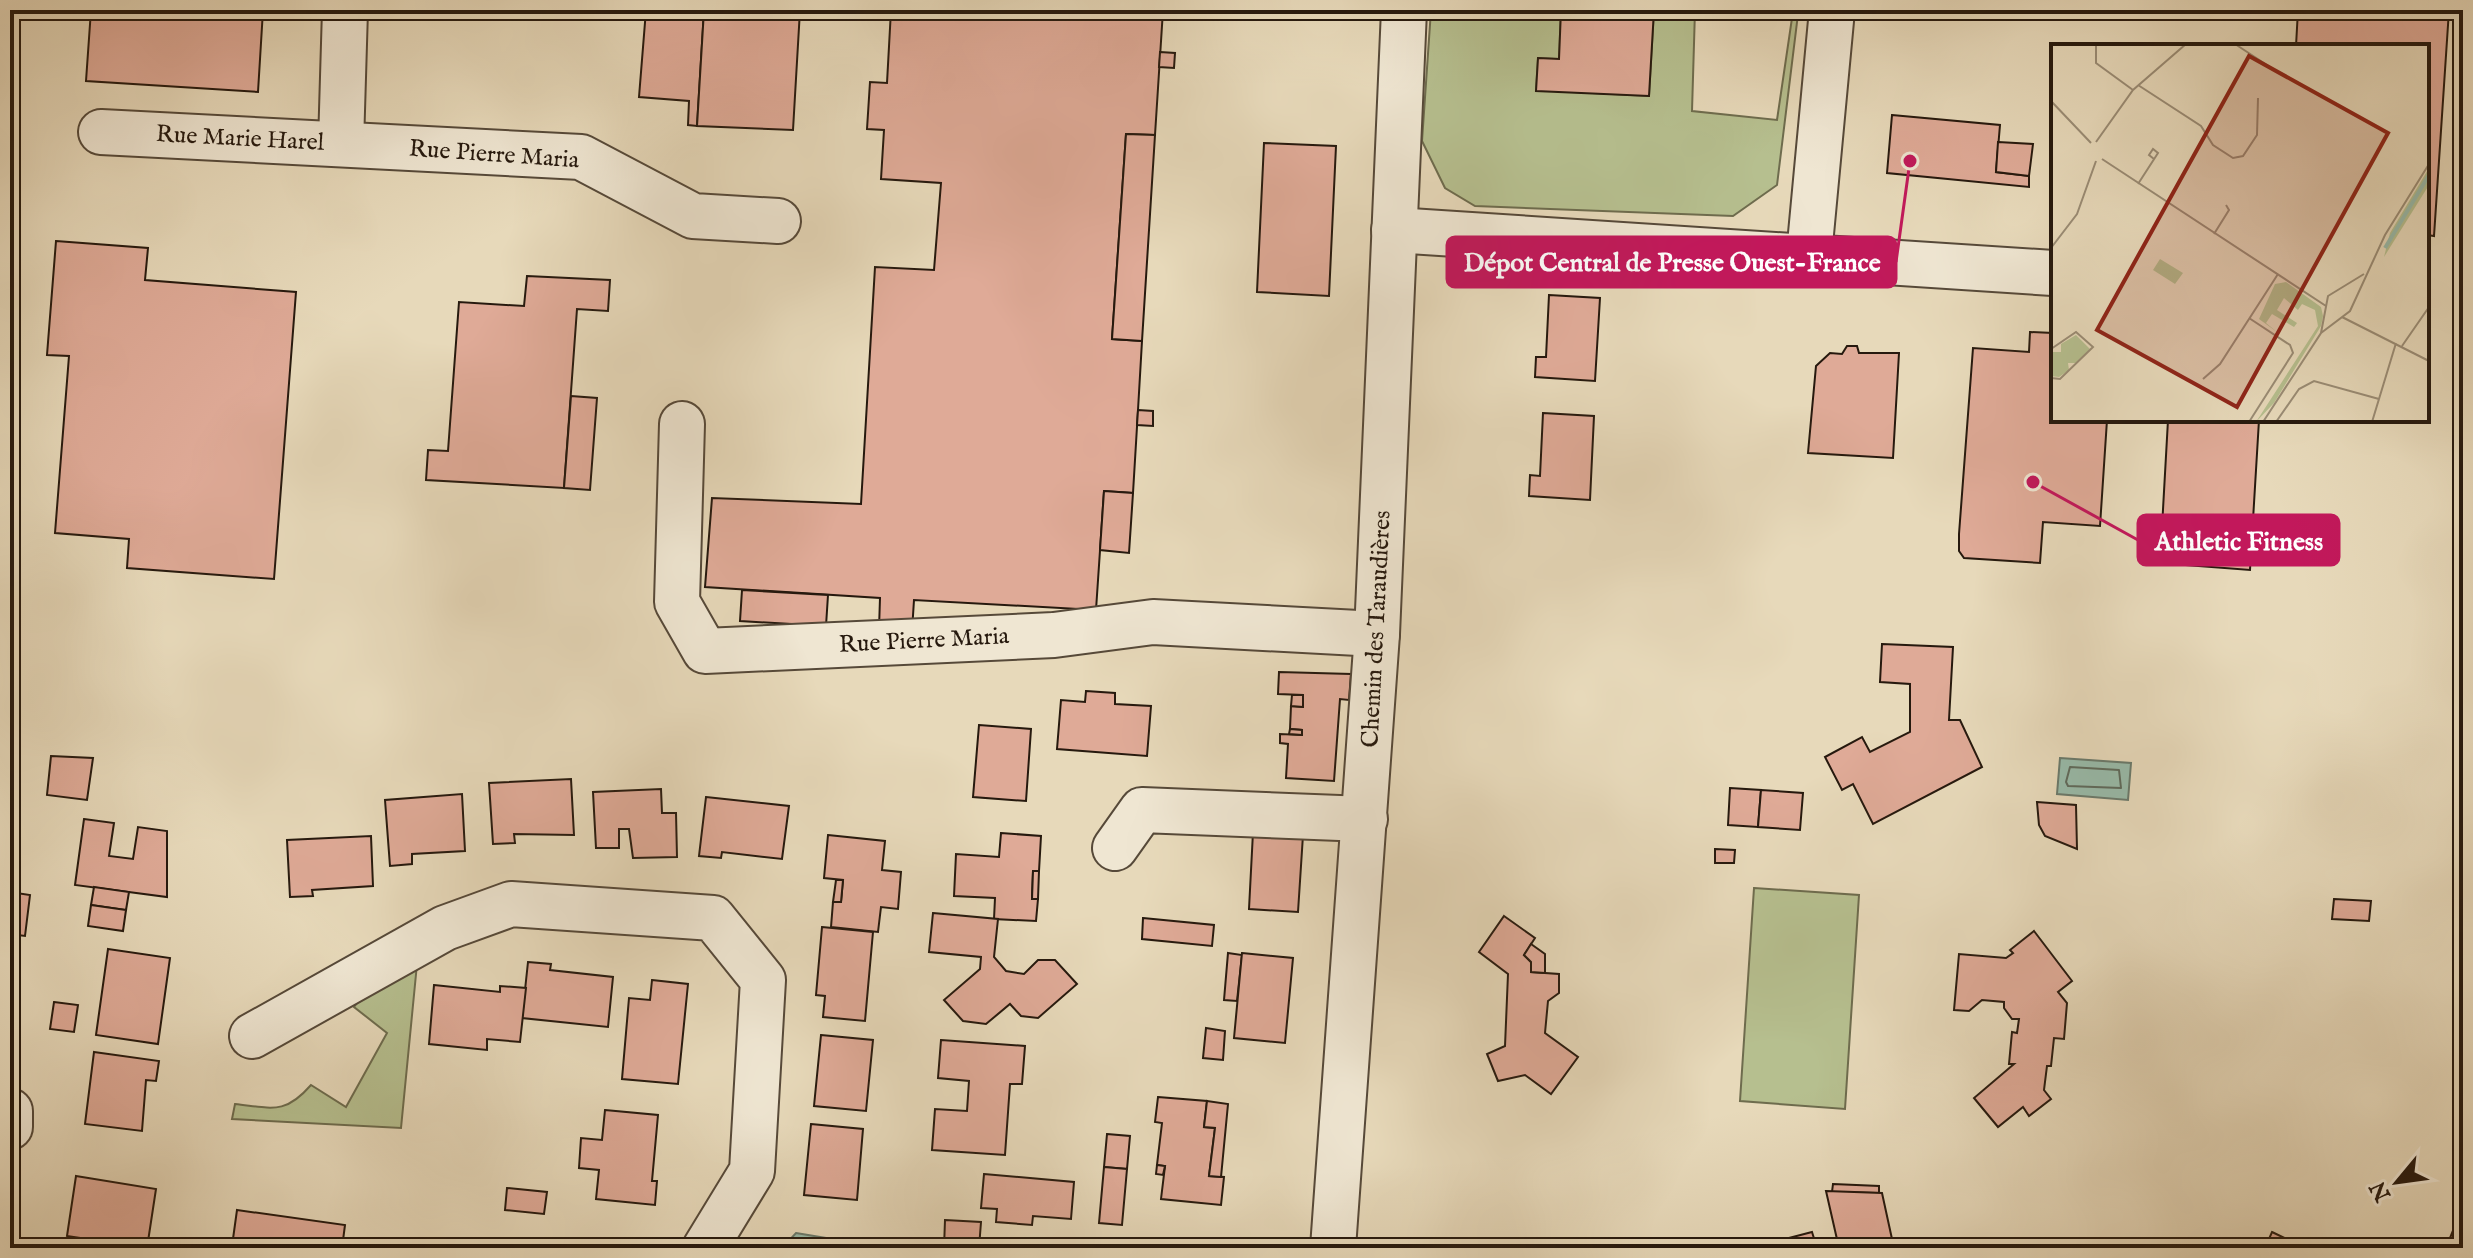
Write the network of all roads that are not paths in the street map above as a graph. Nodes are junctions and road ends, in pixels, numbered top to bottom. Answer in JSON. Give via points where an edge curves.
{"nodes":[{"id":1,"x":345,"y":10,"type":"edge"},
{"id":2,"x":1404,"y":10,"type":"edge"},
{"id":3,"x":1832,"y":10,"type":"edge"},
{"id":4,"x":101,"y":132,"type":"dead end"},
{"id":5,"x":341,"y":144,"type":"junction"},
{"id":6,"x":778,"y":221,"type":"dead end"},
{"id":7,"x":1394,"y":230,"type":"junction"},
{"id":8,"x":1809,"y":255,"type":"junction"},
{"id":9,"x":2051,"y":273,"type":"edge"},
{"id":10,"x":682,"y":424,"type":"dead end"},
{"id":11,"x":1377,"y":634,"type":"junction"},
{"id":12,"x":1365,"y":819,"type":"junction"},
{"id":13,"x":1115,"y":848,"type":"dead end"},
{"id":14,"x":252,"y":1036,"type":"dead end"},
{"id":15,"x":10,"y":1111,"type":"edge"},
{"id":16,"x":10,"y":1127,"type":"edge"},
{"id":17,"x":705,"y":1248,"type":"edge"},
{"id":18,"x":1333,"y":1248,"type":"edge"}],
"edges":[{"from":1,"to":5,"type":"street","name":"Rue Marie Harel"},
{"from":2,"to":7,"type":"street","name":"Chemin des Taraudières"},
{"from":3,"to":8,"type":"street"},
{"from":4,"to":5,"type":"street","name":"Rue Marie Harel"},
{"from":5,"to":6,"type":"street","name":"Rue Pierre Maria","via":[[581,157],[693,216]]},
{"from":7,"to":8,"type":"street"},
{"from":7,"to":11,"type":"street","name":"Chemin des Taraudières"},
{"from":8,"to":9,"type":"street"},
{"from":10,"to":11,"type":"street","name":"Rue Pierre Maria","via":[[677,602],[705,651],[1054,635],[1153,622]]},
{"from":11,"to":12,"type":"street","name":"Chemin des Taraudières"},
{"from":12,"to":13,"type":"street","via":[[1142,810]]},
{"from":12,"to":18,"type":"street","name":"Chemin des Taraudières"},
{"from":14,"to":17,"type":"street","via":[[445,928],[511,904],[713,918],[763,980],[752,1171]]},
{"from":15,"to":16,"type":"street"}]}
